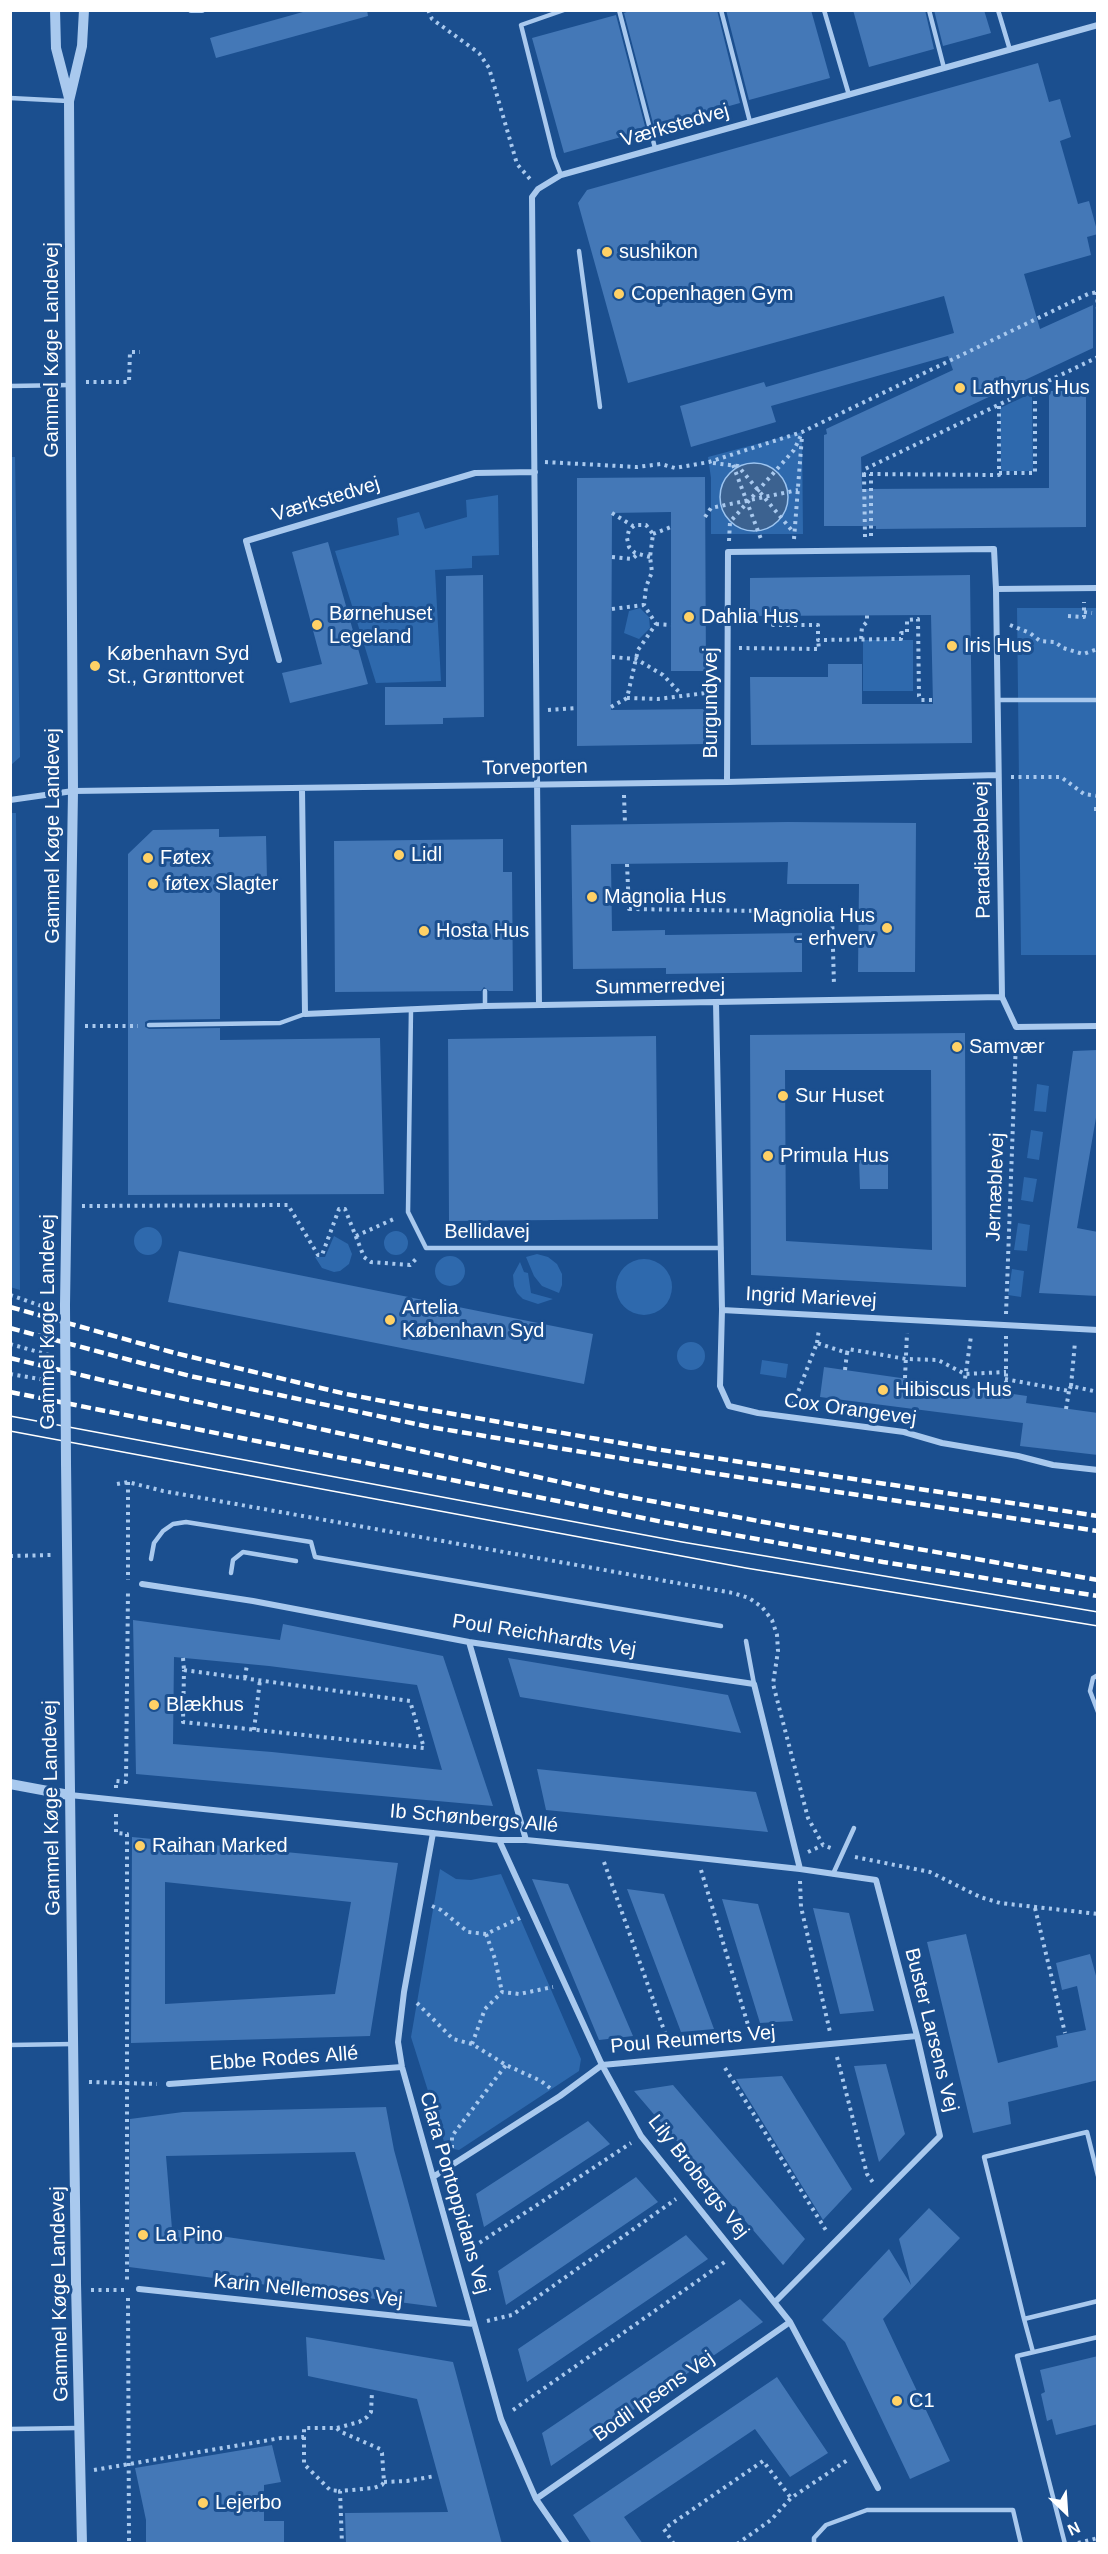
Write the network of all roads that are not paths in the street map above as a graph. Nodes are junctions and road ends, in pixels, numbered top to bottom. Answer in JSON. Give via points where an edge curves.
{"nodes":[{"id":1,"x":55,"y":10,"type":"edge"},
{"id":2,"x":84,"y":10,"type":"edge"},
{"id":3,"x":191,"y":10,"type":"edge"},
{"id":4,"x":202,"y":10,"type":"edge"},
{"id":5,"x":564,"y":10,"type":"edge"},
{"id":6,"x":619,"y":10,"type":"edge"},
{"id":7,"x":721,"y":10,"type":"edge"},
{"id":8,"x":824,"y":10,"type":"edge"},
{"id":9,"x":929,"y":10,"type":"edge"},
{"id":10,"x":998,"y":10,"type":"edge"},
{"id":11,"x":1098,"y":26,"type":"edge"},
{"id":12,"x":1010,"y":50,"type":"junction"},
{"id":13,"x":944,"y":68,"type":"junction"},
{"id":14,"x":849,"y":95,"type":"junction"},
{"id":15,"x":10,"y":98,"type":"edge"},
{"id":16,"x":69,"y":101,"type":"junction"},
{"id":17,"x":750,"y":122,"type":"junction"},
{"id":18,"x":655,"y":148,"type":"junction"},
{"id":19,"x":561,"y":175,"type":"junction"},
{"id":20,"x":579,"y":251,"type":"dead end"},
{"id":21,"x":70,"y":383,"type":"junction"},
{"id":22,"x":10,"y":386,"type":"edge"},
{"id":23,"x":600,"y":407,"type":"dead end"},
{"id":24,"x":535,"y":472,"type":"junction"},
{"id":25,"x":728,"y":552,"type":"joint"},
{"id":26,"x":1098,"y":588,"type":"edge"},
{"id":27,"x":996,"y":589,"type":"junction"},
{"id":28,"x":279,"y":660,"type":"dead end"},
{"id":29,"x":998,"y":700,"type":"junction"},
{"id":30,"x":1098,"y":700,"type":"edge"},
{"id":31,"x":998,"y":775,"type":"junction"},
{"id":32,"x":727,"y":783,"type":"junction"},
{"id":33,"x":536,"y":785,"type":"junction"},
{"id":34,"x":302,"y":789,"type":"junction"},
{"id":35,"x":73,"y":791,"type":"junction"},
{"id":36,"x":10,"y":800,"type":"edge"},
{"id":37,"x":485,"y":991,"type":"dead end"},
{"id":38,"x":1002,"y":997,"type":"junction"},
{"id":39,"x":716,"y":1002,"type":"junction"},
{"id":40,"x":539,"y":1005,"type":"junction"},
{"id":41,"x":485,"y":1006,"type":"junction"},
{"id":42,"x":411,"y":1009,"type":"junction"},
{"id":43,"x":305,"y":1014,"type":"junction"},
{"id":44,"x":149,"y":1025,"type":"dead end"},
{"id":45,"x":1098,"y":1026,"type":"edge"},
{"id":46,"x":721,"y":1248,"type":"junction"},
{"id":47,"x":722,"y":1310,"type":"junction"},
{"id":48,"x":1098,"y":1330,"type":"edge"},
{"id":49,"x":1098,"y":1470,"type":"edge"},
{"id":50,"x":151,"y":1559,"type":"dead end"},
{"id":51,"x":296,"y":1561,"type":"dead end"},
{"id":52,"x":231,"y":1573,"type":"dead end"},
{"id":53,"x":142,"y":1584,"type":"dead end"},
{"id":54,"x":721,"y":1626,"type":"dead end"},
{"id":55,"x":746,"y":1641,"type":"dead end"},
{"id":56,"x":469,"y":1642,"type":"junction"},
{"id":57,"x":1098,"y":1675,"type":"edge"},
{"id":58,"x":754,"y":1684,"type":"junction"},
{"id":59,"x":1098,"y":1712,"type":"edge"},
{"id":60,"x":10,"y":1784,"type":"edge"},
{"id":61,"x":69,"y":1795,"type":"junction"},
{"id":62,"x":854,"y":1828,"type":"dead end"},
{"id":63,"x":433,"y":1833,"type":"junction"},
{"id":64,"x":499,"y":1840,"type":"junction"},
{"id":65,"x":526,"y":1840,"type":"junction"},
{"id":66,"x":800,"y":1869,"type":"junction"},
{"id":67,"x":833,"y":1874,"type":"junction"},
{"id":68,"x":876,"y":1880,"type":"joint"},
{"id":69,"x":917,"y":2036,"type":"junction"},
{"id":70,"x":74,"y":2044,"type":"junction"},
{"id":71,"x":10,"y":2045,"type":"edge"},
{"id":72,"x":602,"y":2065,"type":"junction"},
{"id":73,"x":402,"y":2067,"type":"junction"},
{"id":74,"x":170,"y":2084,"type":"road end"},
{"id":75,"x":432,"y":2176,"type":"junction"},
{"id":76,"x":1098,"y":2176,"type":"edge"},
{"id":77,"x":139,"y":2289,"type":"road end"},
{"id":78,"x":776,"y":2301,"type":"junction"},
{"id":79,"x":1098,"y":2301,"type":"edge"},
{"id":80,"x":1024,"y":2319,"type":"junction"},
{"id":81,"x":790,"y":2322,"type":"junction"},
{"id":82,"x":474,"y":2324,"type":"junction"},
{"id":83,"x":1098,"y":2337,"type":"edge"},
{"id":84,"x":1033,"y":2352,"type":"junction"},
{"id":85,"x":10,"y":2428,"type":"edge"},
{"id":86,"x":80,"y":2428,"type":"junction"},
{"id":87,"x":878,"y":2488,"type":"dead end"},
{"id":88,"x":536,"y":2499,"type":"junction"},
{"id":89,"x":82,"y":2544,"type":"edge"},
{"id":90,"x":567,"y":2544,"type":"edge"},
{"id":91,"x":814,"y":2544,"type":"edge"},
{"id":92,"x":1021,"y":2544,"type":"edge"},
{"id":93,"x":1065,"y":2544,"type":"edge"}],
"edges":[{"from":1,"to":16,"type":"street","name":"Gammel Køge Landevej","via":[[56,48]]},
{"from":2,"to":16,"type":"street","name":"Gammel Køge Landevej","via":[[82,46]]},
{"from":3,"to":4,"type":"street"},
{"from":5,"to":19,"type":"lane","via":[[521,24]]},
{"from":6,"to":18,"type":"lane"},
{"from":7,"to":17,"type":"lane"},
{"from":8,"to":14,"type":"lane"},
{"from":9,"to":13,"type":"lane"},
{"from":10,"to":12,"type":"lane"},
{"from":11,"to":12,"type":"street","name":"Værkstedvej"},
{"from":12,"to":13,"type":"street","name":"Værkstedvej"},
{"from":13,"to":14,"type":"street","name":"Værkstedvej"},
{"from":14,"to":17,"type":"street","name":"Værkstedvej"},
{"from":15,"to":16,"type":"lane"},
{"from":16,"to":21,"type":"street","name":"Gammel Køge Landevej"},
{"from":17,"to":18,"type":"street","name":"Værkstedvej"},
{"from":18,"to":19,"type":"street","name":"Værkstedvej"},
{"from":19,"to":24,"type":"street","name":"Værkstedvej","via":[[532,196]]},
{"from":20,"to":23,"type":"lane"},
{"from":21,"to":22,"type":"lane"},
{"from":21,"to":35,"type":"street","name":"Gammel Køge Landevej"},
{"from":24,"to":28,"type":"street","name":"Værkstedvej","via":[[476,473],[246,541]]},
{"from":24,"to":33,"type":"street"},
{"from":25,"to":27,"type":"street","name":"Paradisæblevej","via":[[994,549]]},
{"from":25,"to":32,"type":"street","name":"Burgundyvej"},
{"from":26,"to":27,"type":"street"},
{"from":27,"to":29,"type":"street","name":"Paradisæblevej"},
{"from":29,"to":30,"type":"lane"},
{"from":29,"to":31,"type":"street","name":"Paradisæblevej"},
{"from":31,"to":32,"type":"street","name":"Torveporten"},
{"from":31,"to":38,"type":"street","name":"Paradisæblevej"},
{"from":32,"to":33,"type":"street","name":"Torveporten"},
{"from":33,"to":34,"type":"street","name":"Torveporten"},
{"from":33,"to":40,"type":"street"},
{"from":34,"to":35,"type":"street","name":"Torveporten"},
{"from":34,"to":43,"type":"street"},
{"from":35,"to":36,"type":"street","name":"Torveporten"},
{"from":35,"to":61,"type":"street","name":"Gammel Køge Landevej","bridge":true,"via":[[64,1360]]},
{"from":37,"to":41,"type":"lane"},
{"from":38,"to":39,"type":"street","name":"Summerredvej"},
{"from":38,"to":45,"type":"street","name":"Paradisæblevej","via":[[1016,1027]]},
{"from":39,"to":40,"type":"street","name":"Summerredvej"},
{"from":39,"to":46,"type":"street","name":"Ingrid Marievej"},
{"from":40,"to":41,"type":"street"},
{"from":41,"to":42,"type":"street"},
{"from":42,"to":43,"type":"street"},
{"from":42,"to":46,"type":"lane","name":"Bellidavej","via":[[408,1212],[426,1248]]},
{"from":43,"to":44,"type":"lane","via":[[280,1023]]},
{"from":46,"to":47,"type":"street","name":"Ingrid Marievej"},
{"from":47,"to":48,"type":"street","name":"Ingrid Marievej"},
{"from":47,"to":49,"type":"street","name":"Cox Orangevej","via":[[720,1386],[729,1406],[904,1432],[1053,1466]]},
{"from":50,"to":54,"type":"lane","via":[[154,1543],[163,1531],[186,1522],[311,1542],[315,1557]]},
{"from":51,"to":52,"type":"lane","via":[[243,1552],[233,1560]]},
{"from":53,"to":56,"type":"street","name":"Poul Reichhardts Vej"},
{"from":55,"to":58,"type":"lane"},
{"from":56,"to":58,"type":"street","name":"Poul Reichhardts Vej"},
{"from":56,"to":65,"type":"street"},
{"from":57,"to":59,"type":"lane","via":[[1093,1678],[1090,1691]]},
{"from":58,"to":66,"type":"street"},
{"from":60,"to":61,"type":"street"},
{"from":61,"to":63,"type":"street","name":"Ib Schønbergs Allé"},
{"from":61,"to":70,"type":"street","name":"Gammel Køge Landevej"},
{"from":62,"to":67,"type":"lane"},
{"from":63,"to":64,"type":"street","name":"Ib Schønbergs Allé"},
{"from":63,"to":73,"type":"street","name":"Clara Pontoppidans Vej","via":[[404,1992],[398,2042]]},
{"from":64,"to":65,"type":"street","name":"Ib Schønbergs Allé"},
{"from":64,"to":72,"type":"street","name":"Lily Brobergs Vej"},
{"from":65,"to":66,"type":"street","name":"Ib Schønbergs Allé"},
{"from":66,"to":67,"type":"street","name":"Ib Schønbergs Allé"},
{"from":67,"to":68,"type":"street","name":"Ib Schønbergs Allé"},
{"from":68,"to":69,"type":"street","name":"Buster Larsens Vej"},
{"from":69,"to":72,"type":"street","name":"Poul Reumerts Vej"},
{"from":69,"to":78,"type":"street","name":"Buster Larsens Vej","via":[[940,2136]]},
{"from":70,"to":71,"type":"lane"},
{"from":70,"to":86,"type":"street","name":"Gammel Køge Landevej"},
{"from":72,"to":75,"type":"street","name":"Poul Reumerts Vej"},
{"from":72,"to":78,"type":"street","name":"Lily Brobergs Vej","via":[[641,2136]]},
{"from":73,"to":74,"type":"street","name":"Ebbe Rodes Allé"},
{"from":73,"to":75,"type":"street","name":"Clara Pontoppidans Vej"},
{"from":75,"to":82,"type":"street","name":"Clara Pontoppidans Vej"},
{"from":76,"to":80,"type":"lane","via":[[1087,2132],[984,2157]]},
{"from":77,"to":82,"type":"street","name":"Karin Nellemoses Vej"},
{"from":78,"to":81,"type":"street","name":"Lily Brobergs Vej"},
{"from":79,"to":80,"type":"lane"},
{"from":80,"to":84,"type":"lane"},
{"from":81,"to":87,"type":"street","name":"Lily Brobergs Vej"},
{"from":81,"to":88,"type":"street","name":"Bodil Ipsens Vej"},
{"from":82,"to":88,"type":"street","name":"Clara Pontoppidans Vej","via":[[501,2419]]},
{"from":83,"to":84,"type":"lane"},
{"from":84,"to":93,"type":"lane","via":[[1017,2356]]},
{"from":85,"to":86,"type":"lane"},
{"from":86,"to":89,"type":"street","name":"Gammel Køge Landevej"},
{"from":88,"to":90,"type":"street","name":"Clara Pontoppidans Vej"},
{"from":91,"to":92,"type":"lane","via":[[814,2538],[826,2525],[867,2510],[1012,2510]]}]}
